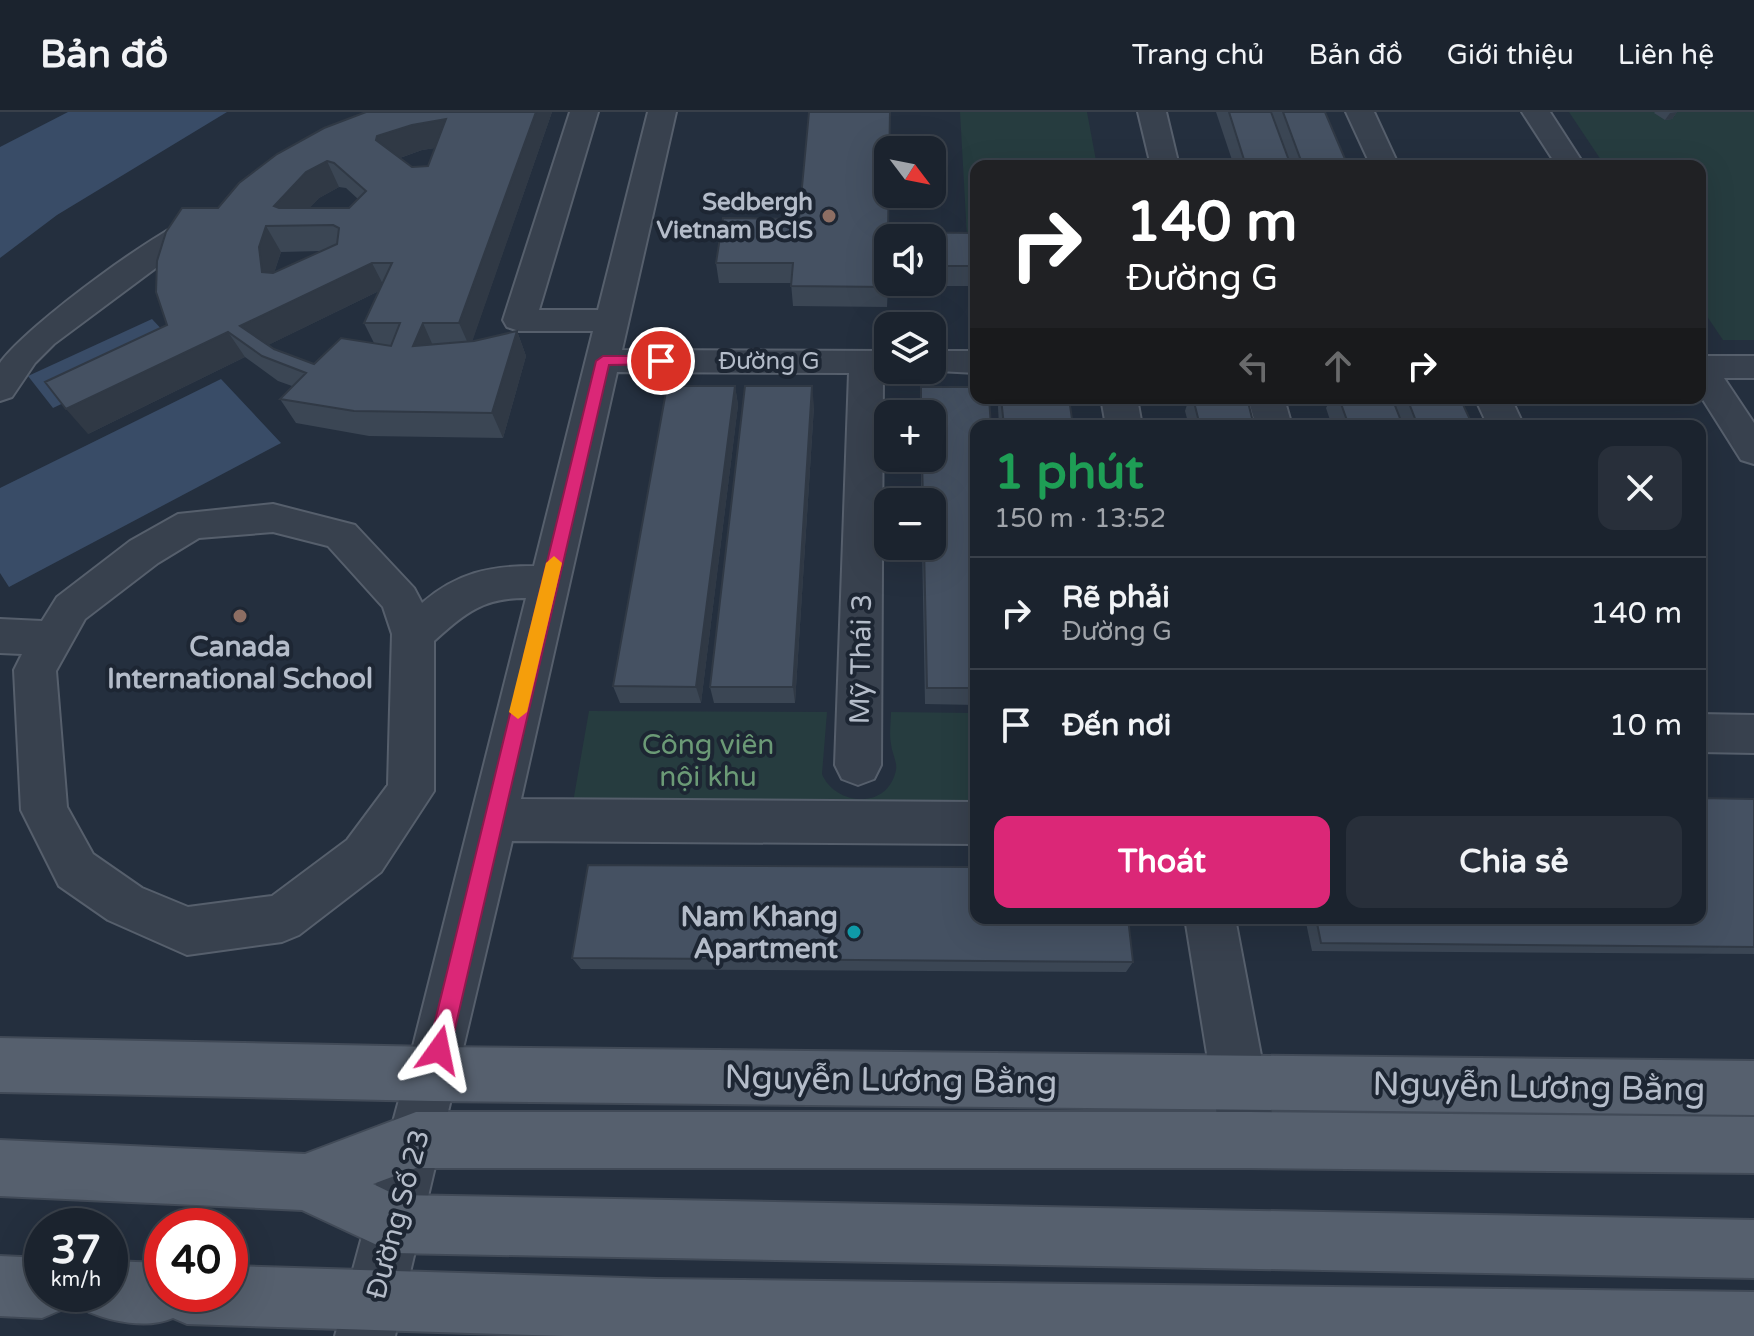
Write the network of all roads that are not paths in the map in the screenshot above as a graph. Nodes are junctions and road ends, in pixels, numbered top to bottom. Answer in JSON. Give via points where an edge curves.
{"nodes":[{"id":1,"x":584,"y":112,"type":"edge"},
{"id":2,"x":662,"y":112,"type":"edge"},
{"id":3,"x":1152,"y":112,"type":"edge"},
{"id":4,"x":1360,"y":112,"type":"edge"},
{"id":5,"x":1536,"y":112,"type":"edge"},
{"id":6,"x":1164,"y":160,"type":"edge"},
{"id":7,"x":1382,"y":160,"type":"edge"},
{"id":8,"x":1567,"y":160,"type":"edge"},
{"id":9,"x":233,"y":205,"type":"edge"},
{"id":10,"x":607,"y":341,"type":"junction"},
{"id":11,"x":874,"y":362,"type":"edge"},
{"id":12,"x":946,"y":362,"type":"edge"},
{"id":13,"x":970,"y":362,"type":"edge"},
{"id":14,"x":1706,"y":367,"type":"edge"},
{"id":15,"x":1754,"y":367,"type":"edge"},
{"id":16,"x":1706,"y":376,"type":"edge"},
{"id":17,"x":876,"y":384,"type":"edge"},
{"id":18,"x":0,"y":389,"type":"edge"},
{"id":19,"x":1754,"y":451,"type":"edge"},
{"id":20,"x":549,"y":582,"type":"junction"},
{"id":21,"x":413,"y":634,"type":"junction"},
{"id":22,"x":0,"y":636,"type":"edge"},
{"id":23,"x":53,"y":639,"type":"junction"},
{"id":24,"x":1706,"y":733,"type":"edge"},
{"id":25,"x":1754,"y":734,"type":"edge"},
{"id":26,"x":858,"y":765,"type":"dead end"},
{"id":27,"x":970,"y":823,"type":"edge"},
{"id":28,"x":490,"y":833,"type":"junction"},
{"id":29,"x":666,"y":846,"type":"dead end"},
{"id":30,"x":1211,"y":924,"type":"edge"},
{"id":31,"x":14,"y":1065,"type":"edge"},
{"id":32,"x":433,"y":1074,"type":"junction"},
{"id":33,"x":1238,"y":1083,"type":"junction"},
{"id":34,"x":1754,"y":1088,"type":"edge"},
{"id":35,"x":416,"y":1140,"type":"junction"},
{"id":36,"x":1249,"y":1140,"type":"junction"},
{"id":37,"x":1754,"y":1145,"type":"edge"},
{"id":38,"x":0,"y":1168,"type":"edge"},
{"id":39,"x":305,"y":1182,"type":"junction"},
{"id":40,"x":394,"y":1224,"type":"junction"},
{"id":41,"x":1754,"y":1249,"type":"edge"},
{"id":42,"x":0,"y":1286,"type":"edge"},
{"id":43,"x":24,"y":1287,"type":"edge"},
{"id":44,"x":248,"y":1302,"type":"edge"},
{"id":45,"x":370,"y":1319,"type":"edge"},
{"id":46,"x":655,"y":1322,"type":"edge"},
{"id":47,"x":1754,"y":1322,"type":"edge"},
{"id":48,"x":1430,"y":1328,"type":"edge"}],
"edges":[{"from":1,"to":10,"type":"street","name":"Đường G","via":[[519,320]]},
{"from":2,"to":10,"type":"street","name":"Đường Số 23"},
{"from":3,"to":6,"type":"street"},
{"from":4,"to":7,"type":"street"},
{"from":5,"to":8,"type":"street"},
{"from":9,"to":18,"type":"street","via":[[169,243],[42,336]]},
{"from":10,"to":11,"type":"street","name":"Đường G"},
{"from":10,"to":20,"type":"street","name":"Đường Số 23"},
{"from":12,"to":13,"type":"street"},
{"from":14,"to":15,"type":"street"},
{"from":16,"to":19,"type":"street"},
{"from":17,"to":26,"type":"street","name":"Mỹ Thái 3"},
{"from":20,"to":21,"type":"street","via":[[493,582],[452,601]]},
{"from":20,"to":28,"type":"street","name":"Đường Số 23"},
{"from":21,"to":23,"type":"street","via":[[400,599],[341,535],[273,518],[192,524],[144,552],[71,608]]},
{"from":21,"to":23,"type":"street","via":[[411,791],[364,856],[282,918],[187,931],[125,904],[76,870],[44,810],[35,670]]},
{"from":22,"to":23,"type":"street"},
{"from":24,"to":25,"type":"street"},
{"from":27,"to":28,"type":"street"},
{"from":28,"to":29,"type":"street"},
{"from":28,"to":32,"type":"street","name":"Đường Số 23"},
{"from":30,"to":33,"type":"street"},
{"from":31,"to":32,"type":"main road","name":"Nguyễn Lương Bằng"},
{"from":32,"to":33,"type":"main road","name":"Nguyễn Lương Bằng"},
{"from":32,"to":35,"type":"street","name":"Đường Số 23"},
{"from":33,"to":34,"type":"main road","name":"Nguyễn Lương Bằng"},
{"from":33,"to":36,"type":"street"},
{"from":35,"to":36,"type":"main road","name":"Nguyễn Lương Bằng"},
{"from":35,"to":39,"type":"main road","name":"Nguyễn Lương Bằng"},
{"from":35,"to":40,"type":"street","name":"Đường Số 23"},
{"from":36,"to":37,"type":"main road","name":"Nguyễn Lương Bằng"},
{"from":38,"to":39,"type":"main road","name":"Nguyễn Lương Bằng"},
{"from":39,"to":40,"type":"main road","name":"Nguyễn Lương Bằng"},
{"from":40,"to":41,"type":"main road","name":"Nguyễn Lương Bằng"},
{"from":40,"to":45,"type":"street","name":"Đường Số 23"},
{"from":42,"to":43,"type":"main road"},
{"from":44,"to":45,"type":"main road"},
{"from":45,"to":46,"type":"main road"},
{"from":46,"to":48,"type":"main road"},
{"from":47,"to":48,"type":"main road"}]}
